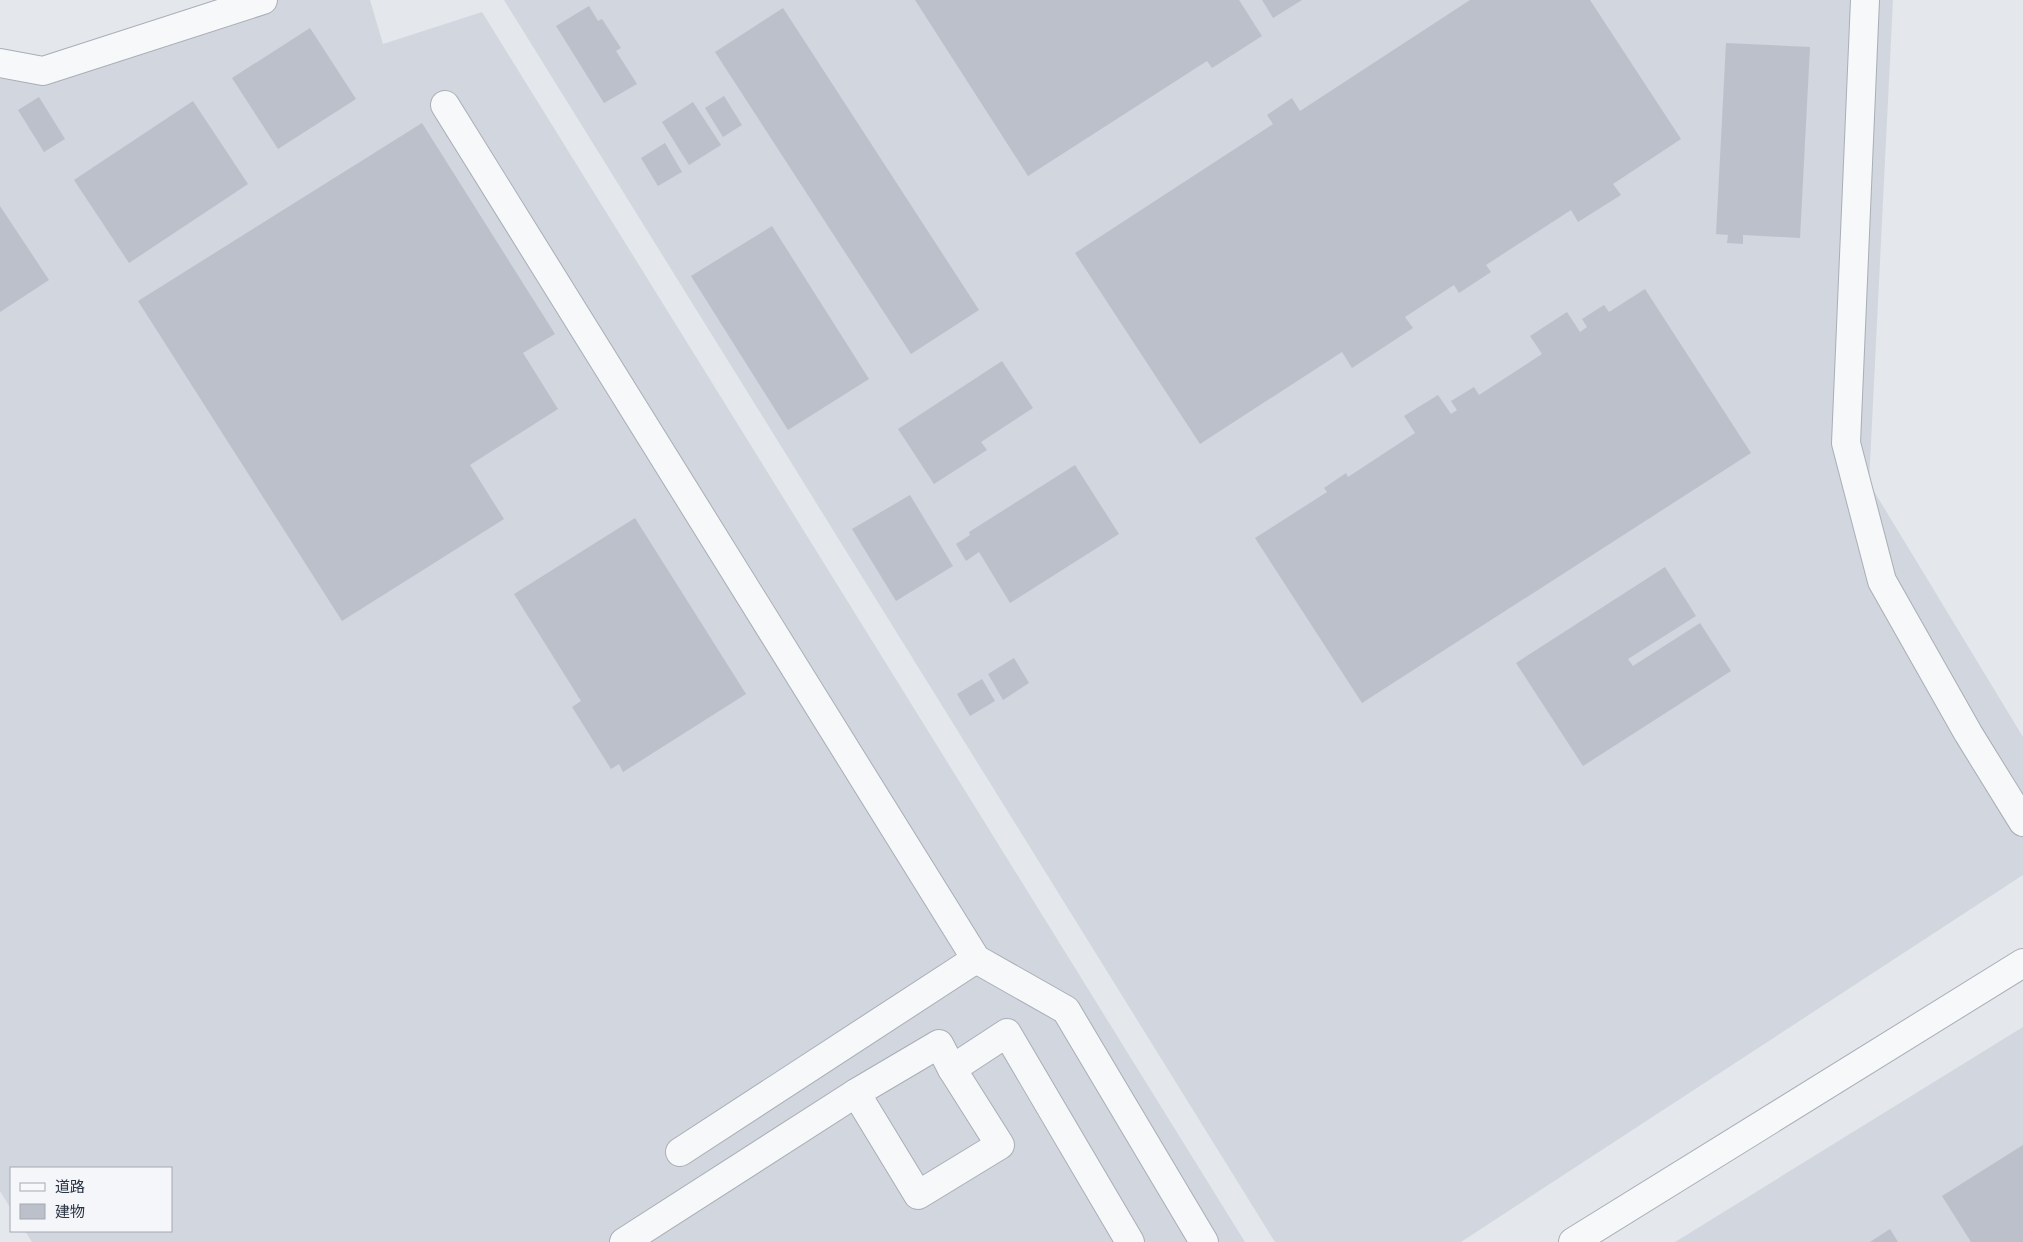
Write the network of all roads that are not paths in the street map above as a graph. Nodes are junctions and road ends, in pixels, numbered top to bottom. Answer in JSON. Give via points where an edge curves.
{"nodes":[{"id":1,"x":263,"y":0,"type":"edge"},
{"id":2,"x":1865,"y":0,"type":"edge"},
{"id":3,"x":0,"y":62,"type":"edge"},
{"id":4,"x":445,"y":105,"type":"dead end"},
{"id":5,"x":2023,"y":822,"type":"edge"},
{"id":6,"x":976,"y":959,"type":"junction"},
{"id":7,"x":2023,"y":963,"type":"edge"},
{"id":8,"x":952,"y":1069,"type":"junction"},
{"id":9,"x":856,"y":1093,"type":"junction"},
{"id":10,"x":680,"y":1152,"type":"dead end"},
{"id":11,"x":624,"y":1242,"type":"edge"},
{"id":12,"x":1130,"y":1242,"type":"edge"},
{"id":13,"x":1204,"y":1242,"type":"edge"},
{"id":14,"x":1573,"y":1242,"type":"edge"}],
"edges":[{"from":1,"to":3,"type":"street","via":[[43,71]]},
{"from":2,"to":5,"type":"street","via":[[1846,443],[1882,581],[1968,733]]},
{"from":4,"to":6,"type":"street"},
{"from":6,"to":10,"type":"street"},
{"from":6,"to":13,"type":"street","via":[[1066,1010]]},
{"from":7,"to":14,"type":"street"},
{"from":8,"to":9,"type":"street","via":[[938,1044]]},
{"from":8,"to":9,"type":"street","via":[[1000,1145],[918,1195]]},
{"from":8,"to":12,"type":"street","via":[[1007,1033]]},
{"from":9,"to":11,"type":"street"}]}
